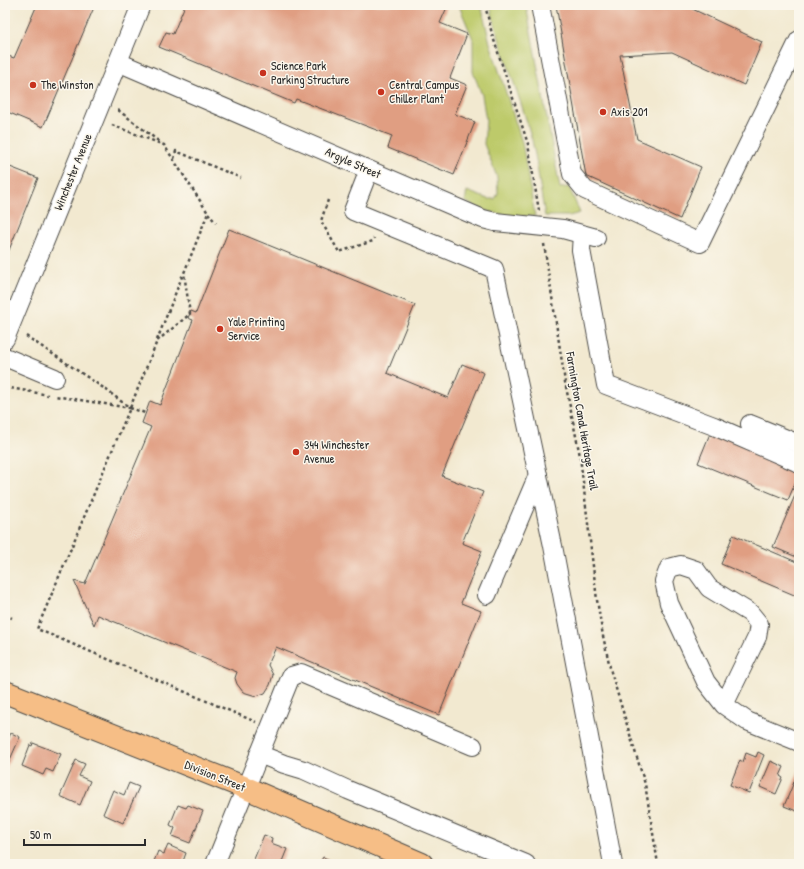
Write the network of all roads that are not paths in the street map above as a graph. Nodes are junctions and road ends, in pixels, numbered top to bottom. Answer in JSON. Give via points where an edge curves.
{"nodes":[{"id":1,"x":141,"y":5,"type":"edge"},
{"id":2,"x":540,"y":5,"type":"edge"},
{"id":3,"x":799,"y":40,"type":"edge"},
{"id":4,"x":118,"y":62,"type":"junction"},
{"id":5,"x":369,"y":170,"type":"junction"},
{"id":6,"x":5,"y":339,"type":"edge"},
{"id":7,"x":5,"y":357,"type":"edge"},
{"id":8,"x":55,"y":378,"type":"dead end"},
{"id":9,"x":750,"y":424,"type":"dead end"},
{"id":10,"x":799,"y":444,"type":"edge"},
{"id":11,"x":799,"y":462,"type":"edge"},
{"id":12,"x":538,"y":475,"type":"junction"},
{"id":13,"x":487,"y":595,"type":"dead end"},
{"id":14,"x":5,"y":692,"type":"edge"},
{"id":15,"x":724,"y":705,"type":"junction"},
{"id":16,"x":799,"y":742,"type":"edge"},
{"id":17,"x":473,"y":746,"type":"dead end"},
{"id":18,"x":259,"y":754,"type":"junction"},
{"id":19,"x":246,"y":788,"type":"junction"},
{"id":20,"x":215,"y":864,"type":"edge"},
{"id":21,"x":422,"y":864,"type":"edge"},
{"id":22,"x":526,"y":864,"type":"edge"},
{"id":23,"x":613,"y":864,"type":"edge"}],
"edges":[{"from":1,"to":4,"type":"street","name":"Winchester Avenue"},
{"from":2,"to":3,"type":"street","via":[[572,174],[585,190],[700,243]]},
{"from":4,"to":5,"type":"street","name":"Argyle Street"},
{"from":4,"to":6,"type":"street","name":"Winchester Avenue"},
{"from":5,"to":11,"type":"street","name":"Argyle Street","via":[[483,219],[563,229],[589,236],[581,250],[606,385]]},
{"from":5,"to":12,"type":"street","via":[[353,211],[494,269]]},
{"from":7,"to":8,"type":"street"},
{"from":9,"to":10,"type":"street"},
{"from":12,"to":13,"type":"street"},
{"from":12,"to":23,"type":"street"},
{"from":14,"to":19,"type":"main road","name":"Division Street"},
{"from":15,"to":15,"type":"street","via":[[706,682],[670,603],[664,581],[669,568],[681,565],[696,570],[709,588],[750,613],[759,624],[757,637]]},
{"from":15,"to":16,"type":"street","via":[[747,721]]},
{"from":17,"to":18,"type":"street","via":[[301,673],[291,676]]},
{"from":18,"to":19,"type":"street"},
{"from":18,"to":22,"type":"street","via":[[304,770]]},
{"from":19,"to":20,"type":"street"},
{"from":19,"to":21,"type":"main road","name":"Division Street"}]}
